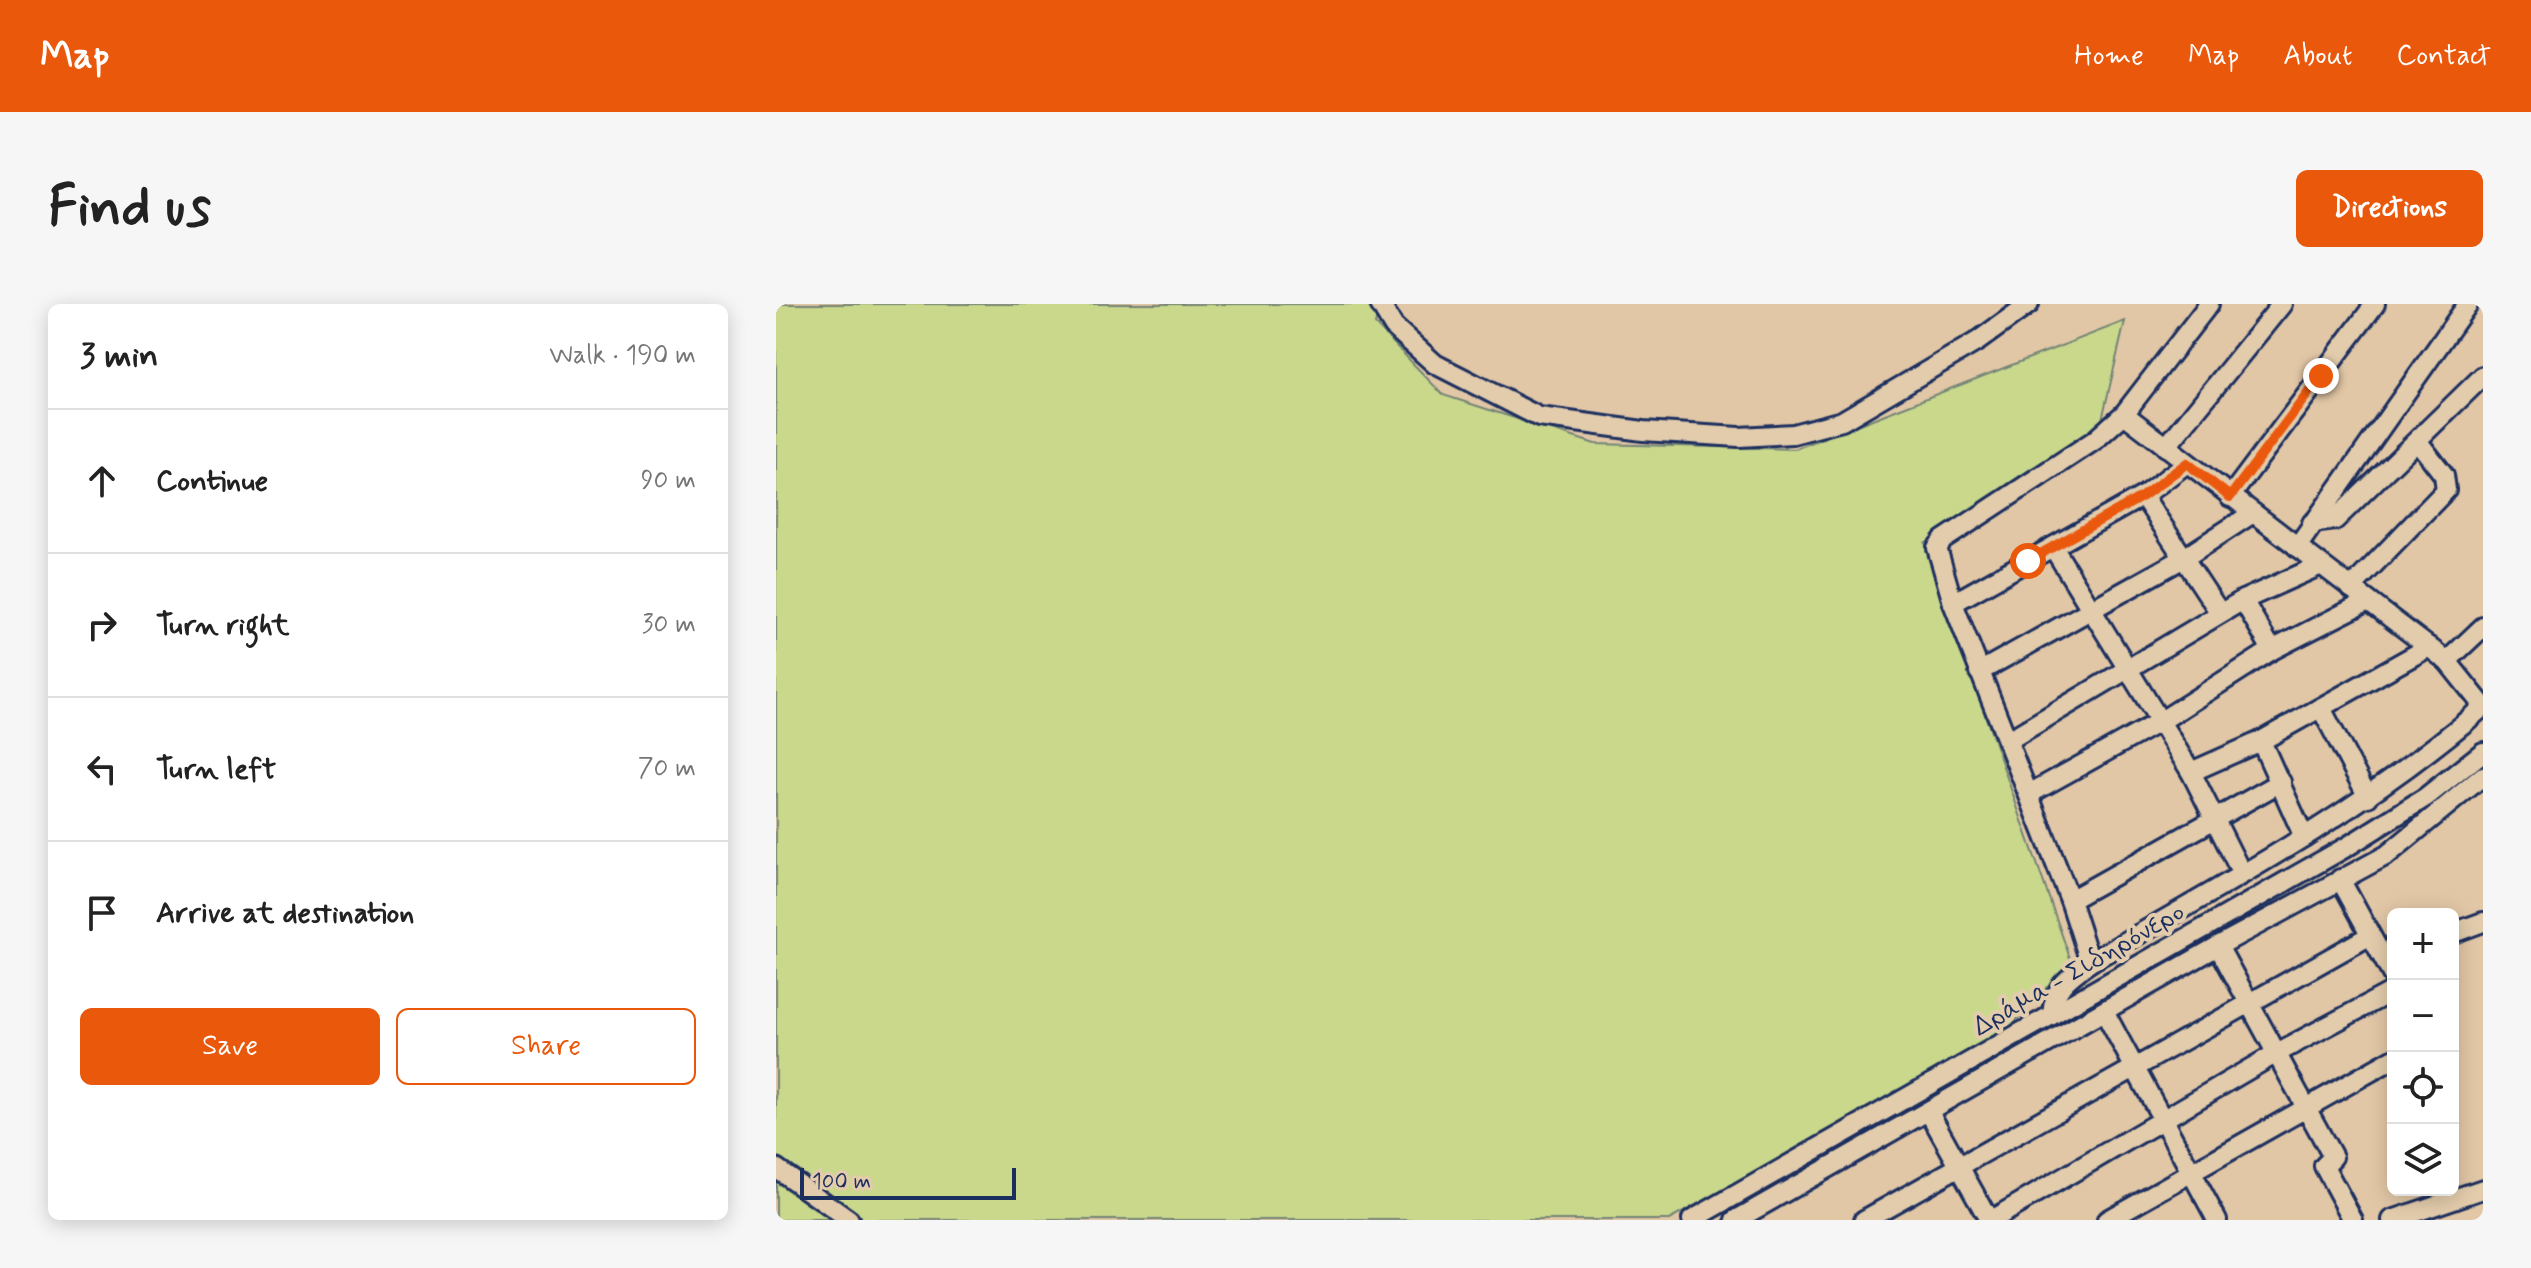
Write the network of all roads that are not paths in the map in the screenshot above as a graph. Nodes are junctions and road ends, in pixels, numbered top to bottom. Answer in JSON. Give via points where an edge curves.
{"nodes":[{"id":1,"x":1380,"y":304,"type":"edge"},
{"id":2,"x":2029,"y":304,"type":"edge"},
{"id":3,"x":2209,"y":304,"type":"edge"},
{"id":4,"x":2282,"y":304,"type":"edge"},
{"id":5,"x":2375,"y":304,"type":"edge"},
{"id":6,"x":2468,"y":304,"type":"edge"},
{"id":7,"x":2483,"y":376,"type":"edge"},
{"id":8,"x":2124,"y":414,"type":"junction"},
{"id":9,"x":2419,"y":443,"type":"junction"},
{"id":10,"x":2166,"y":447,"type":"junction"},
{"id":11,"x":2187,"y":463,"type":"junction"},
{"id":12,"x":2143,"y":496,"type":"junction"},
{"id":13,"x":2230,"y":497,"type":"junction"},
{"id":14,"x":2253,"y":513,"type":"junction"},
{"id":15,"x":2312,"y":523,"type":"junction"},
{"id":16,"x":2053,"y":547,"type":"junction"},
{"id":17,"x":2297,"y":547,"type":"junction"},
{"id":18,"x":2184,"y":558,"type":"junction"},
{"id":19,"x":2321,"y":565,"type":"junction"},
{"id":20,"x":2351,"y":588,"type":"junction"},
{"id":21,"x":2243,"y":600,"type":"junction"},
{"id":22,"x":2368,"y":601,"type":"junction"},
{"id":23,"x":1953,"y":603,"type":"junction"},
{"id":24,"x":2091,"y":609,"type":"junction"},
{"id":25,"x":2220,"y":613,"type":"junction"},
{"id":26,"x":2483,"y":627,"type":"edge"},
{"id":27,"x":2429,"y":647,"type":"junction"},
{"id":28,"x":2272,"y":650,"type":"junction"},
{"id":29,"x":2447,"y":661,"type":"junction"},
{"id":30,"x":2129,"y":667,"type":"junction"},
{"id":31,"x":1979,"y":672,"type":"junction"},
{"id":32,"x":2483,"y":707,"type":"edge"},
{"id":33,"x":2321,"y":708,"type":"junction"},
{"id":34,"x":2161,"y":721,"type":"junction"},
{"id":35,"x":2007,"y":741,"type":"junction"},
{"id":36,"x":2261,"y":741,"type":"junction"},
{"id":37,"x":2483,"y":752,"type":"edge"},
{"id":38,"x":2191,"y":772,"type":"junction"},
{"id":39,"x":2483,"y":776,"type":"edge"},
{"id":40,"x":2281,"y":782,"type":"junction"},
{"id":41,"x":2029,"y":794,"type":"junction"},
{"id":42,"x":2368,"y":797,"type":"junction"},
{"id":43,"x":2216,"y":821,"type":"junction"},
{"id":44,"x":2304,"y":837,"type":"junction"},
{"id":45,"x":2242,"y":874,"type":"junction"},
{"id":46,"x":2340,"y":879,"type":"junction"},
{"id":47,"x":2070,"y":900,"type":"junction"},
{"id":48,"x":2483,"y":922,"type":"edge"},
{"id":49,"x":2459,"y":931,"type":"edge"},
{"id":50,"x":2369,"y":936,"type":"junction"},
{"id":51,"x":2218,"y":946,"type":"junction"},
{"id":52,"x":2387,"y":960,"type":"edge"},
{"id":53,"x":2090,"y":962,"type":"junction"},
{"id":54,"x":2387,"y":994,"type":"edge"},
{"id":55,"x":2247,"y":1004,"type":"junction"},
{"id":56,"x":2104,"y":1011,"type":"junction"},
{"id":57,"x":2052,"y":1015,"type":"junction"},
{"id":58,"x":2275,"y":1054,"type":"junction"},
{"id":59,"x":2387,"y":1062,"type":"edge"},
{"id":60,"x":2134,"y":1069,"type":"junction"},
{"id":61,"x":2307,"y":1108,"type":"junction"},
{"id":62,"x":1929,"y":1112,"type":"junction"},
{"id":63,"x":2163,"y":1120,"type":"junction"},
{"id":64,"x":1959,"y":1167,"type":"junction"},
{"id":65,"x":776,"y":1168,"type":"edge"},
{"id":66,"x":2191,"y":1171,"type":"junction"},
{"id":67,"x":2483,"y":1189,"type":"edge"},
{"id":68,"x":849,"y":1220,"type":"edge"},
{"id":69,"x":1692,"y":1220,"type":"edge"},
{"id":70,"x":1736,"y":1220,"type":"edge"},
{"id":71,"x":1864,"y":1220,"type":"edge"},
{"id":72,"x":1990,"y":1220,"type":"edge"},
{"id":73,"x":2107,"y":1220,"type":"edge"},
{"id":74,"x":2217,"y":1220,"type":"edge"},
{"id":75,"x":2353,"y":1220,"type":"edge"},
{"id":76,"x":2392,"y":1220,"type":"edge"}],
"edges":[{"from":1,"to":2,"type":"street","via":[[1394,327],[1435,364],[1539,417],[1739,437],[1793,434],[1842,421],[1978,341]]},
{"from":3,"to":8,"type":"street"},
{"from":4,"to":10,"type":"street"},
{"from":5,"to":13,"type":"street"},
{"from":6,"to":15,"type":"street"},
{"from":7,"to":9,"type":"street"},
{"from":8,"to":10,"type":"street"},
{"from":8,"to":23,"type":"street","via":[[2095,440],[1939,543],[1937,557]]},
{"from":9,"to":15,"type":"street","via":[[2335,520]]},
{"from":9,"to":20,"type":"street","via":[[2444,475],[2446,490]]},
{"from":10,"to":11,"type":"street"},
{"from":11,"to":12,"type":"street"},
{"from":11,"to":13,"type":"street"},
{"from":12,"to":16,"type":"street"},
{"from":12,"to":18,"type":"street"},
{"from":13,"to":14,"type":"street"},
{"from":14,"to":17,"type":"street"},
{"from":14,"to":18,"type":"street"},
{"from":15,"to":17,"type":"street"},
{"from":16,"to":23,"type":"street"},
{"from":16,"to":24,"type":"street"},
{"from":17,"to":19,"type":"street"},
{"from":18,"to":24,"type":"street"},
{"from":18,"to":25,"type":"street"},
{"from":19,"to":20,"type":"street"},
{"from":19,"to":21,"type":"street"},
{"from":20,"to":22,"type":"street"},
{"from":21,"to":25,"type":"street"},
{"from":21,"to":28,"type":"street"},
{"from":22,"to":27,"type":"street"},
{"from":22,"to":28,"type":"street"},
{"from":23,"to":31,"type":"street"},
{"from":24,"to":30,"type":"street"},
{"from":24,"to":31,"type":"street"},
{"from":25,"to":30,"type":"street"},
{"from":26,"to":29,"type":"street"},
{"from":27,"to":29,"type":"street"},
{"from":27,"to":33,"type":"street"},
{"from":28,"to":34,"type":"street"},
{"from":29,"to":32,"type":"street"},
{"from":30,"to":34,"type":"street"},
{"from":30,"to":35,"type":"street"},
{"from":31,"to":35,"type":"street"},
{"from":32,"to":42,"type":"street"},
{"from":33,"to":36,"type":"street"},
{"from":33,"to":42,"type":"street"},
{"from":34,"to":38,"type":"street"},
{"from":34,"to":41,"type":"street"},
{"from":35,"to":41,"type":"street"},
{"from":36,"to":38,"type":"street"},
{"from":36,"to":40,"type":"street"},
{"from":37,"to":57,"type":"street","name":"Δράμα - Σιδηρόνερο","via":[[2395,818]]},
{"from":38,"to":43,"type":"street"},
{"from":39,"to":46,"type":"street","via":[[2387,855]]},
{"from":40,"to":43,"type":"street"},
{"from":40,"to":44,"type":"street"},
{"from":41,"to":47,"type":"street"},
{"from":42,"to":44,"type":"street"},
{"from":43,"to":45,"type":"street"},
{"from":43,"to":47,"type":"street"},
{"from":44,"to":45,"type":"street"},
{"from":45,"to":53,"type":"street"},
{"from":46,"to":50,"type":"street"},
{"from":46,"to":51,"type":"street"},
{"from":47,"to":53,"type":"street"},
{"from":48,"to":49,"type":"street"},
{"from":50,"to":52,"type":"street"},
{"from":50,"to":55,"type":"street"},
{"from":51,"to":55,"type":"street"},
{"from":51,"to":56,"type":"street"},
{"from":53,"to":57,"type":"street","via":[[2062,982],[2053,997]]},
{"from":54,"to":58,"type":"street"},
{"from":55,"to":58,"type":"street"},
{"from":55,"to":60,"type":"street"},
{"from":56,"to":60,"type":"street"},
{"from":56,"to":62,"type":"street"},
{"from":57,"to":69,"type":"street","name":"Δράμα - Σιδηρόνερο"},
{"from":58,"to":61,"type":"street"},
{"from":58,"to":63,"type":"street"},
{"from":59,"to":61,"type":"street"},
{"from":60,"to":63,"type":"street"},
{"from":60,"to":64,"type":"street"},
{"from":61,"to":66,"type":"street"},
{"from":61,"to":75,"type":"street","via":[[2333,1157],[2324,1166]]},
{"from":62,"to":64,"type":"street"},
{"from":62,"to":70,"type":"street"},
{"from":63,"to":66,"type":"street"},
{"from":63,"to":72,"type":"street"},
{"from":64,"to":71,"type":"street"},
{"from":64,"to":72,"type":"street"},
{"from":65,"to":68,"type":"street"},
{"from":66,"to":73,"type":"street"},
{"from":66,"to":74,"type":"street"},
{"from":67,"to":76,"type":"street"}]}
